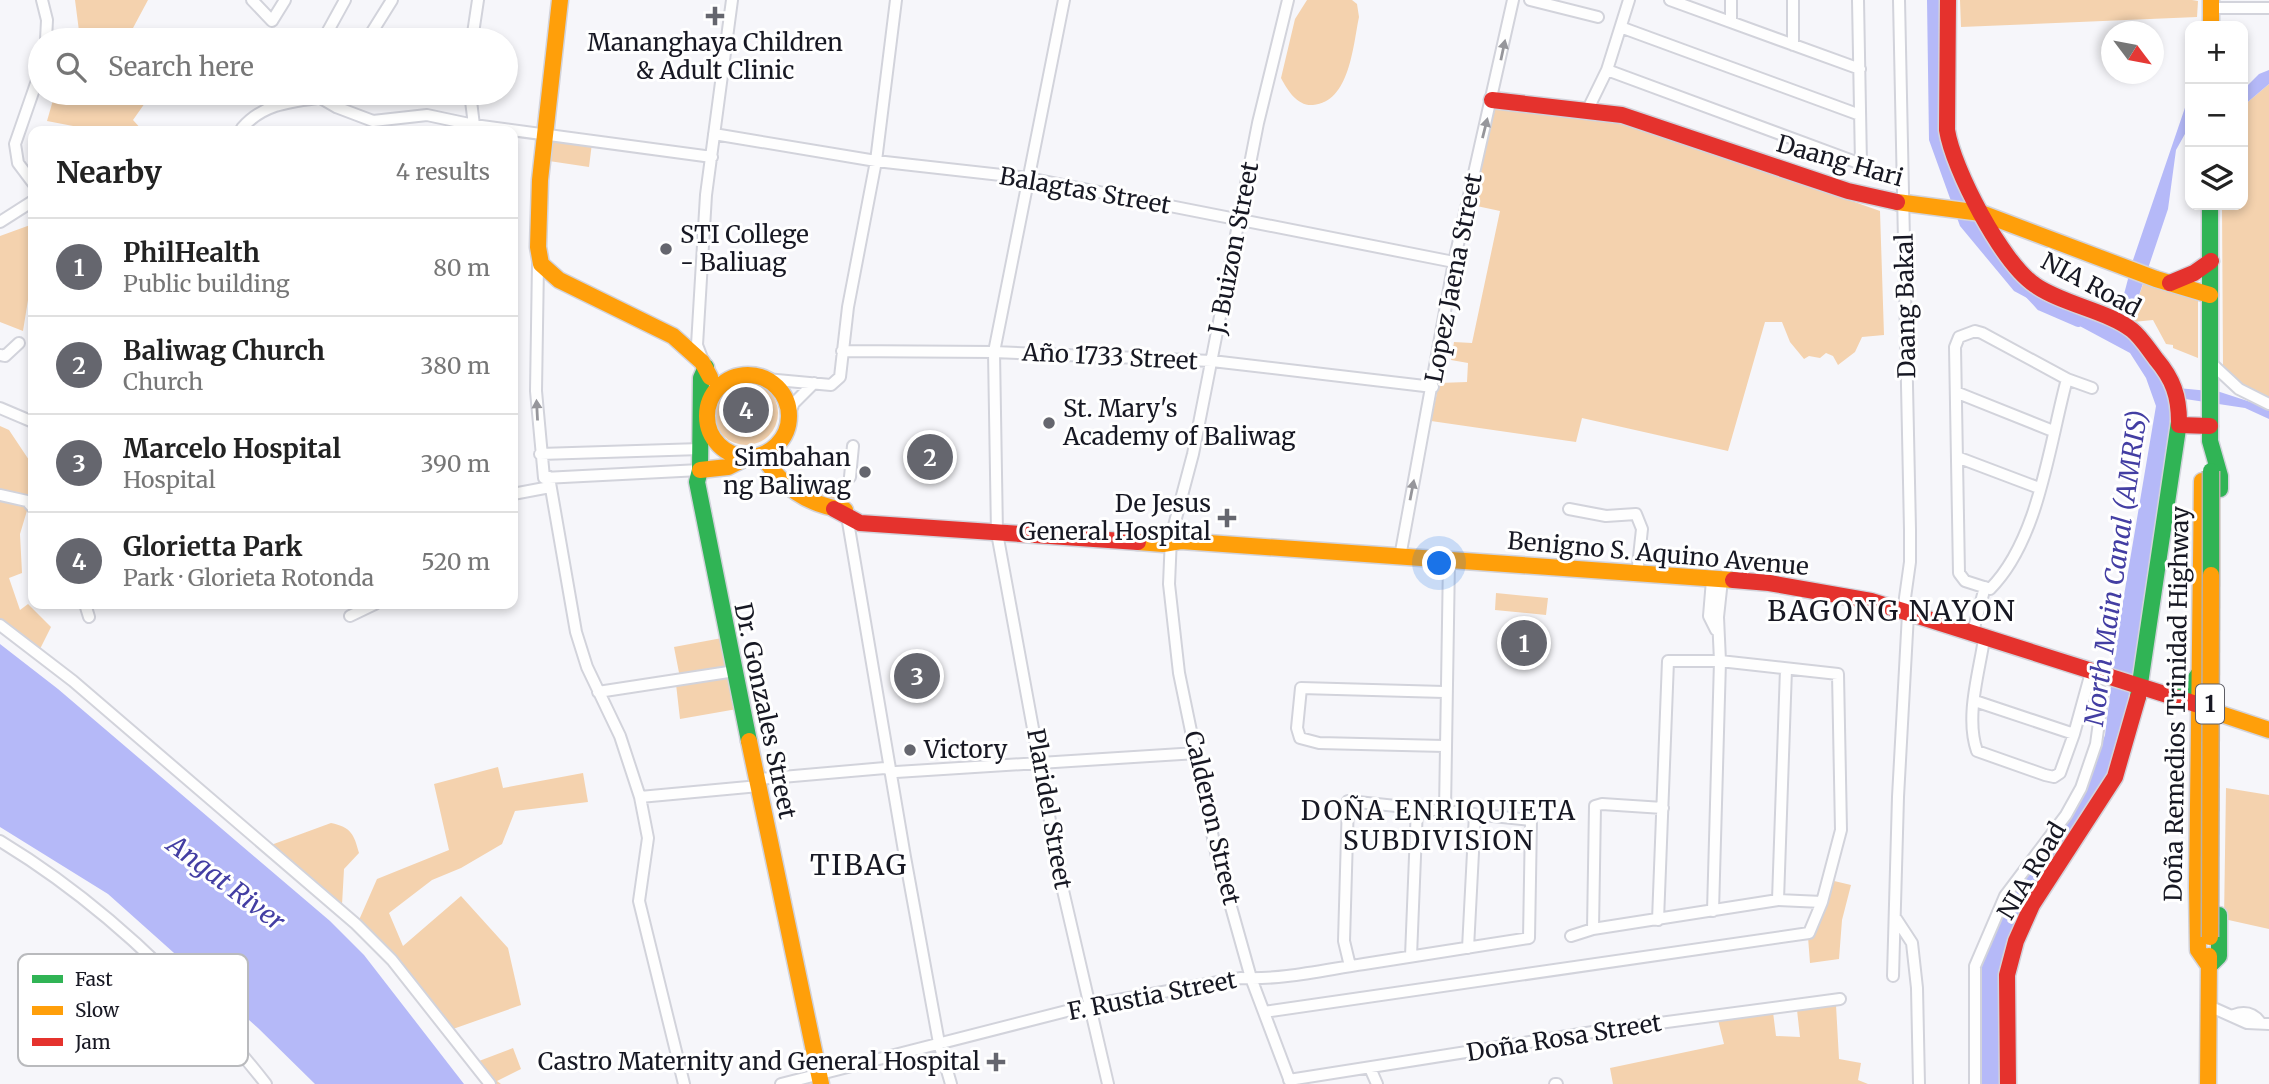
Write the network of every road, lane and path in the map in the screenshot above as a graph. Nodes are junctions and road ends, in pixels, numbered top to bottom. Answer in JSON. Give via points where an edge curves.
{"nodes":[{"id":1,"x":42,"y":0,"type":"edge"},
{"id":2,"x":252,"y":0,"type":"edge"},
{"id":3,"x":285,"y":0,"type":"edge"},
{"id":4,"x":345,"y":0,"type":"edge"},
{"id":5,"x":391,"y":0,"type":"edge"},
{"id":6,"x":478,"y":0,"type":"edge"},
{"id":7,"x":560,"y":0,"type":"edge"},
{"id":8,"x":732,"y":0,"type":"edge"},
{"id":9,"x":895,"y":0,"type":"edge"},
{"id":10,"x":1064,"y":0,"type":"edge"},
{"id":11,"x":1287,"y":0,"type":"edge"},
{"id":12,"x":1513,"y":0,"type":"edge"},
{"id":13,"x":1530,"y":0,"type":"edge"},
{"id":14,"x":1629,"y":0,"type":"edge"},
{"id":15,"x":1670,"y":0,"type":"edge"},
{"id":16,"x":1731,"y":0,"type":"edge"},
{"id":17,"x":1793,"y":0,"type":"edge"},
{"id":18,"x":1858,"y":0,"type":"edge"},
{"id":19,"x":1899,"y":0,"type":"edge"},
{"id":20,"x":1948,"y":0,"type":"edge"},
{"id":21,"x":1691,"y":4,"type":"edge"},
{"id":22,"x":2211,"y":4,"type":"edge"},
{"id":23,"x":2269,"y":8,"type":"edge"},
{"id":24,"x":1598,"y":17,"type":"dead end"},
{"id":25,"x":1731,"y":22,"type":"junction"},
{"id":26,"x":47,"y":28,"type":"edge"},
{"id":27,"x":330,"y":28,"type":"edge"},
{"id":28,"x":374,"y":28,"type":"edge"},
{"id":29,"x":474,"y":28,"type":"edge"},
{"id":30,"x":1623,"y":28,"type":"junction"},
{"id":31,"x":1793,"y":45,"type":"junction"},
{"id":32,"x":1860,"y":69,"type":"junction"},
{"id":33,"x":1607,"y":70,"type":"junction"},
{"id":34,"x":1492,"y":100,"type":"junction"},
{"id":35,"x":29,"y":105,"type":"edge"},
{"id":36,"x":277,"y":105,"type":"edge"},
{"id":37,"x":332,"y":105,"type":"edge"},
{"id":38,"x":472,"y":105,"type":"edge"},
{"id":39,"x":336,"y":107,"type":"joint"},
{"id":40,"x":1587,"y":111,"type":"junction"},
{"id":41,"x":1860,"y":115,"type":"junction"},
{"id":42,"x":474,"y":125,"type":"junction"},
{"id":43,"x":244,"y":126,"type":"edge"},
{"id":44,"x":481,"y":126,"type":"edge"},
{"id":45,"x":518,"y":131,"type":"edge"},
{"id":46,"x":714,"y":134,"type":"junction"},
{"id":47,"x":545,"y":135,"type":"junction"},
{"id":48,"x":712,"y":157,"type":"junction"},
{"id":49,"x":876,"y":161,"type":"junction"},
{"id":50,"x":28,"y":176,"type":"edge"},
{"id":51,"x":1028,"y":178,"type":"junction"},
{"id":52,"x":28,"y":204,"type":"edge"},
{"id":53,"x":1904,"y":204,"type":"junction"},
{"id":54,"x":2210,"y":210,"type":"edge"},
{"id":55,"x":1975,"y":212,"type":"junction"},
{"id":56,"x":1241,"y":219,"type":"junction"},
{"id":57,"x":0,"y":222,"type":"edge"},
{"id":58,"x":538,"y":256,"type":"junction"},
{"id":59,"x":2211,"y":261,"type":"junction"},
{"id":60,"x":1454,"y":262,"type":"junction"},
{"id":61,"x":2170,"y":283,"type":"junction"},
{"id":62,"x":2210,"y":295,"type":"junction"},
{"id":63,"x":19,"y":343,"type":"dead end"},
{"id":64,"x":842,"y":351,"type":"junction"},
{"id":65,"x":994,"y":352,"type":"junction"},
{"id":66,"x":0,"y":355,"type":"edge"},
{"id":67,"x":1212,"y":361,"type":"junction"},
{"id":68,"x":2211,"y":363,"type":"junction"},
{"id":69,"x":706,"y":367,"type":"junction"},
{"id":70,"x":742,"y":375,"type":"junction"},
{"id":71,"x":766,"y":379,"type":"junction"},
{"id":72,"x":2067,"y":379,"type":"junction"},
{"id":73,"x":814,"y":383,"type":"junction"},
{"id":74,"x":1433,"y":387,"type":"junction"},
{"id":75,"x":2092,"y":388,"type":"dead end"},
{"id":76,"x":1958,"y":393,"type":"junction"},
{"id":77,"x":710,"y":402,"type":"junction"},
{"id":78,"x":2269,"y":404,"type":"edge"},
{"id":79,"x":0,"y":408,"type":"edge"},
{"id":80,"x":789,"y":414,"type":"junction"},
{"id":81,"x":28,"y":420,"type":"edge"},
{"id":82,"x":2179,"y":425,"type":"junction"},
{"id":83,"x":2053,"y":431,"type":"junction"},
{"id":84,"x":2210,"y":434,"type":"junction"},
{"id":85,"x":853,"y":446,"type":"dead end"},
{"id":86,"x":701,"y":449,"type":"junction"},
{"id":87,"x":540,"y":454,"type":"junction"},
{"id":88,"x":762,"y":455,"type":"junction"},
{"id":89,"x":1957,"y":457,"type":"junction"},
{"id":90,"x":746,"y":458,"type":"junction"},
{"id":91,"x":700,"y":470,"type":"junction"},
{"id":92,"x":850,"y":477,"type":"dead end"},
{"id":93,"x":548,"y":481,"type":"junction"},
{"id":94,"x":2039,"y":488,"type":"junction"},
{"id":95,"x":518,"y":492,"type":"edge"},
{"id":96,"x":0,"y":495,"type":"edge"},
{"id":97,"x":28,"y":502,"type":"edge"},
{"id":98,"x":1569,"y":509,"type":"dead end"},
{"id":99,"x":843,"y":512,"type":"junction"},
{"id":100,"x":998,"y":527,"type":"junction"},
{"id":101,"x":1174,"y":540,"type":"junction"},
{"id":102,"x":1400,"y":557,"type":"junction"},
{"id":103,"x":1449,"y":560,"type":"junction"},
{"id":104,"x":1637,"y":575,"type":"junction"},
{"id":105,"x":1717,"y":580,"type":"junction"},
{"id":106,"x":1985,"y":587,"type":"junction"},
{"id":107,"x":87,"y":609,"type":"edge"},
{"id":108,"x":365,"y":609,"type":"edge"},
{"id":109,"x":1906,"y":613,"type":"junction"},
{"id":110,"x":350,"y":616,"type":"dead end"},
{"id":111,"x":89,"y":617,"type":"dead end"},
{"id":112,"x":0,"y":625,"type":"edge"},
{"id":113,"x":1978,"y":637,"type":"junction"},
{"id":114,"x":1720,"y":661,"type":"junction"},
{"id":115,"x":1786,"y":669,"type":"junction"},
{"id":116,"x":735,"y":671,"type":"junction"},
{"id":117,"x":2200,"y":672,"type":"junction"},
{"id":118,"x":2095,"y":676,"type":"junction"},
{"id":119,"x":2137,"y":687,"type":"junction"},
{"id":120,"x":598,"y":692,"type":"junction"},
{"id":121,"x":1444,"y":692,"type":"junction"},
{"id":122,"x":2172,"y":698,"type":"junction"},
{"id":123,"x":1975,"y":701,"type":"junction"},
{"id":124,"x":2200,"y":705,"type":"junction"},
{"id":125,"x":2218,"y":713,"type":"junction"},
{"id":126,"x":2269,"y":730,"type":"edge"},
{"id":127,"x":2074,"y":734,"type":"junction"},
{"id":128,"x":1444,"y":746,"type":"junction"},
{"id":129,"x":1197,"y":753,"type":"junction"},
{"id":130,"x":1042,"y":762,"type":"junction"},
{"id":131,"x":891,"y":771,"type":"junction"},
{"id":132,"x":759,"y":782,"type":"junction"},
{"id":133,"x":640,"y":797,"type":"junction"},
{"id":134,"x":1417,"y":807,"type":"junction"},
{"id":135,"x":1663,"y":808,"type":"junction"},
{"id":136,"x":1444,"y":810,"type":"junction"},
{"id":137,"x":1475,"y":814,"type":"junction"},
{"id":138,"x":0,"y":841,"type":"edge"},
{"id":139,"x":1779,"y":900,"type":"junction"},
{"id":140,"x":1822,"y":901,"type":"junction"},
{"id":141,"x":1713,"y":911,"type":"junction"},
{"id":142,"x":1894,"y":916,"type":"junction"},
{"id":143,"x":1658,"y":920,"type":"junction"},
{"id":144,"x":1593,"y":929,"type":"junction"},
{"id":145,"x":1571,"y":936,"type":"dead end"},
{"id":146,"x":1468,"y":948,"type":"junction"},
{"id":147,"x":147,"y":954,"type":"edge"},
{"id":148,"x":1411,"y":957,"type":"junction"},
{"id":149,"x":1349,"y":966,"type":"junction"},
{"id":150,"x":2209,"y":966,"type":"junction"},
{"id":151,"x":1894,"y":976,"type":"dead end"},
{"id":152,"x":1251,"y":978,"type":"junction"},
{"id":153,"x":1840,"y":999,"type":"dead end"},
{"id":154,"x":1090,"y":1006,"type":"junction"},
{"id":155,"x":2209,"y":1006,"type":"junction"},
{"id":156,"x":1264,"y":1012,"type":"junction"},
{"id":157,"x":2265,"y":1023,"type":"edge"},
{"id":158,"x":939,"y":1043,"type":"junction"},
{"id":159,"x":248,"y":1061,"type":"edge"},
{"id":160,"x":1370,"y":1068,"type":"junction"},
{"id":161,"x":820,"y":1078,"type":"edge"},
{"id":162,"x":1290,"y":1082,"type":"edge"},
{"id":163,"x":266,"y":1084,"type":"edge"},
{"id":164,"x":491,"y":1084,"type":"edge"},
{"id":165,"x":684,"y":1084,"type":"edge"},
{"id":166,"x":781,"y":1084,"type":"edge"},
{"id":167,"x":951,"y":1084,"type":"edge"},
{"id":168,"x":1108,"y":1084,"type":"edge"},
{"id":169,"x":1377,"y":1084,"type":"edge"},
{"id":170,"x":1919,"y":1084,"type":"edge"},
{"id":171,"x":1975,"y":1084,"type":"edge"},
{"id":172,"x":2008,"y":1084,"type":"edge"},
{"id":173,"x":2208,"y":1084,"type":"edge"}],
"edges":[{"from":1,"to":26,"type":"street"},
{"from":2,"to":3,"type":"street","via":[[272,21]]},
{"from":4,"to":27,"type":"street"},
{"from":5,"to":28,"type":"street"},
{"from":6,"to":29,"type":"street"},
{"from":7,"to":47,"type":"main road"},
{"from":8,"to":46,"type":"street"},
{"from":9,"to":49,"type":"street"},
{"from":10,"to":51,"type":"street","name":"Plaridel Street"},
{"from":11,"to":56,"type":"street","name":"J. Buizon Street"},
{"from":34,"to":12,"type":"street","name":"Lopez Jaena Street","one_way":true},
{"from":13,"to":24,"type":"street"},
{"from":14,"to":30,"type":"street"},
{"from":15,"to":21,"type":"street"},
{"from":16,"to":25,"type":"street"},
{"from":17,"to":31,"type":"street"},
{"from":18,"to":32,"type":"street"},
{"from":19,"to":53,"type":"street","name":"Daang Bakal"},
{"from":20,"to":55,"type":"main road","name":"NIA Road","via":[[1947,130],[1950,150]]},
{"from":21,"to":25,"type":"street"},
{"from":22,"to":23,"type":"street"},
{"from":25,"to":31,"type":"street"},
{"from":30,"to":33,"type":"street"},
{"from":30,"to":41,"type":"street"},
{"from":31,"to":32,"type":"street"},
{"from":32,"to":41,"type":"street"},
{"from":33,"to":40,"type":"street"},
{"from":33,"to":41,"type":"street","via":[[1861,164]]},
{"from":34,"to":40,"type":"main road","name":"Daang Hari"},
{"from":60,"to":34,"type":"street","name":"Lopez Jaena Street","one_way":true},
{"from":35,"to":50,"type":"street","via":[[15,144],[18,163]]},
{"from":36,"to":43,"type":"street","via":[[255,114]]},
{"from":37,"to":39,"type":"street"},
{"from":38,"to":42,"type":"street"},
{"from":39,"to":42,"type":"street","via":[[373,121],[427,115]]},
{"from":40,"to":53,"type":"main road","name":"Daang Hari","via":[[1622,115],[1848,191]]},
{"from":42,"to":44,"type":"street"},
{"from":45,"to":47,"type":"street"},
{"from":46,"to":48,"type":"street"},
{"from":46,"to":49,"type":"street","name":"Balagtas Street"},
{"from":47,"to":48,"type":"street"},
{"from":47,"to":58,"type":"main road"},
{"from":48,"to":69,"type":"street","via":[[697,345]]},
{"from":49,"to":51,"type":"street","name":"Balagtas Street"},
{"from":49,"to":64,"type":"street"},
{"from":51,"to":56,"type":"street","name":"Balagtas Street"},
{"from":51,"to":65,"type":"street","name":"Plaridel Street"},
{"from":52,"to":57,"type":"street"},
{"from":53,"to":55,"type":"main road","name":"Daang Hari"},
{"from":53,"to":109,"type":"street","name":"Daang Bakal","via":[[1910,562]]},
{"from":54,"to":59,"type":"main road","name":"Doña Remedios Trinidad Highway","number":"1"},
{"from":55,"to":61,"type":"main road","name":"Daang Hari"},
{"from":55,"to":82,"type":"main road","name":"NIA Road","via":[[2017,269],[2036,286],[2126,328],[2155,355],[2177,395]]},
{"from":56,"to":60,"type":"street","name":"Balagtas Street"},
{"from":56,"to":67,"type":"street","name":"J. Buizon Street"},
{"from":58,"to":69,"type":"main road","via":[[554,277],[654,326],[696,354]]},
{"from":87,"to":58,"type":"street","one_way":true},
{"from":59,"to":61,"type":"main road"},
{"from":59,"to":62,"type":"main road","name":"Doña Remedios Trinidad Highway","number":"1"},
{"from":60,"to":74,"type":"street","name":"Lopez Jaena Street"},
{"from":61,"to":62,"type":"main road","name":"Daang Hari"},
{"from":62,"to":68,"type":"main road","name":"Doña Remedios Trinidad Highway","number":"1"},
{"from":63,"to":66,"type":"street","via":[[5,356]]},
{"from":64,"to":65,"type":"street","name":"Año 1733 Street"},
{"from":64,"to":73,"type":"street","via":[[836,383]]},
{"from":65,"to":67,"type":"street","name":"Año 1733 Street"},
{"from":65,"to":100,"type":"street","name":"Plaridel Street"},
{"from":67,"to":74,"type":"street","name":"Año 1733 Street"},
{"from":67,"to":101,"type":"street","name":"J. Buizon Street"},
{"from":68,"to":78,"type":"street","via":[[2239,389]]},
{"from":68,"to":84,"type":"main road","name":"Doña Remedios Trinidad Highway","number":"1"},
{"from":69,"to":70,"type":"main road"},
{"from":69,"to":77,"type":"main road"},
{"from":69,"to":86,"type":"main road","name":"Dr. Gonzales Street","via":[[701,378]]},
{"from":70,"to":71,"type":"main road"},
{"from":70,"to":77,"type":"main road","via":[[720,385]]},
{"from":71,"to":73,"type":"street"},
{"from":71,"to":80,"type":"main road","via":[[781,392]]},
{"from":72,"to":75,"type":"street"},
{"from":72,"to":76,"type":"street","via":[[1975,331],[1959,337],[1955,347]]},
{"from":72,"to":83,"type":"street"},
{"from":73,"to":80,"type":"street"},
{"from":102,"to":74,"type":"street","name":"Lopez Jaena Street","one_way":true},
{"from":76,"to":83,"type":"street"},
{"from":76,"to":89,"type":"street"},
{"from":77,"to":90,"type":"main road","via":[[714,441],[728,454]]},
{"from":79,"to":81,"type":"street"},
{"from":80,"to":88,"type":"main road","via":[[780,441]]},
{"from":82,"to":84,"type":"main road"},
{"from":82,"to":119,"type":"main road","name":"NIA Road"},
{"from":83,"to":94,"type":"street"},
{"from":84,"to":117,"type":"main road","name":"Doña Remedios Trinidad Highway","number":"1","via":[[2202,474]]},
{"from":84,"to":125,"type":"main road","name":"Doña Remedios Trinidad Highway","number":"1","via":[[2220,476]]},
{"from":84,"to":150,"type":"main road","number":"1","bridge":true},
{"from":85,"to":92,"type":"street"},
{"from":86,"to":87,"type":"street"},
{"from":86,"to":91,"type":"main road","name":"Dr. Gonzales Street"},
{"from":87,"to":93,"type":"street"},
{"from":88,"to":90,"type":"main road"},
{"from":88,"to":99,"type":"main road","name":"Benigno S. Aquino Avenue","via":[[797,496]]},
{"from":89,"to":94,"type":"street"},
{"from":89,"to":106,"type":"street","via":[[1959,573],[1965,581]]},
{"from":90,"to":91,"type":"main road","via":[[728,467]]},
{"from":91,"to":93,"type":"street"},
{"from":91,"to":116,"type":"main road","name":"Dr. Gonzales Street","via":[[697,482],[704,529]]},
{"from":93,"to":95,"type":"street"},
{"from":93,"to":120,"type":"street","via":[[576,632]]},
{"from":94,"to":106,"type":"street","via":[[2025,535],[2009,566],[1990,589]]},
{"from":96,"to":97,"type":"street"},
{"from":98,"to":104,"type":"street","via":[[1606,516],[1636,514],[1642,529]]},
{"from":99,"to":100,"type":"main road","name":"Benigno S. Aquino Avenue"},
{"from":99,"to":131,"type":"street"},
{"from":100,"to":101,"type":"main road","name":"Benigno S. Aquino Avenue","via":[[1164,534]]},
{"from":100,"to":130,"type":"street","name":"Plaridel Street"},
{"from":101,"to":102,"type":"main road","name":"Benigno S. Aquino Avenue"},
{"from":101,"to":129,"type":"street","name":"Calderon Street","via":[[1169,584],[1179,673]]},
{"from":102,"to":103,"type":"main road","name":"Benigno S. Aquino Avenue"},
{"from":103,"to":104,"type":"main road","name":"Benigno S. Aquino Avenue"},
{"from":103,"to":121,"type":"street"},
{"from":104,"to":105,"type":"main road","name":"Benigno S. Aquino Avenue"},
{"from":105,"to":109,"type":"main road","name":"Benigno S. Aquino Avenue","via":[[1815,590]]},
{"from":105,"to":114,"type":"street"},
{"from":106,"to":113,"type":"street"},
{"from":107,"to":111,"type":"street"},
{"from":108,"to":110,"type":"street"},
{"from":109,"to":113,"type":"main road","name":"Benigno S. Aquino Avenue"},
{"from":109,"to":142,"type":"street","name":"Daang Bakal"},
{"from":112,"to":164,"type":"street","via":[[73,681],[356,924],[392,960]]},
{"from":113,"to":118,"type":"main road","name":"Benigno S. Aquino Avenue"},
{"from":113,"to":123,"type":"street"},
{"from":114,"to":115,"type":"street"},
{"from":114,"to":135,"type":"street","via":[[1668,661]]},
{"from":114,"to":141,"type":"street"},
{"from":115,"to":139,"type":"street"},
{"from":115,"to":140,"type":"street","via":[[1838,674],[1841,830]]},
{"from":116,"to":120,"type":"street"},
{"from":116,"to":132,"type":"main road","name":"Dr. Gonzales Street"},
{"from":117,"to":122,"type":"main road","via":[[2188,689]]},
{"from":117,"to":124,"type":"main road","name":"Doña Remedios Trinidad Highway","number":"1"},
{"from":118,"to":119,"type":"main road","name":"Benigno S. Aquino Avenue"},
{"from":118,"to":127,"type":"street"},
{"from":118,"to":171,"type":"street","via":[[2103,693],[2090,766],[2066,815],[2005,896],[1975,966]]},
{"from":119,"to":122,"type":"main road","name":"Benigno S. Aquino Avenue"},
{"from":119,"to":172,"type":"main road","name":"NIA Road","via":[[2115,777],[2032,905],[2016,941],[2007,975]]},
{"from":120,"to":133,"type":"street","via":[[620,736]]},
{"from":121,"to":128,"type":"street"},
{"from":121,"to":128,"type":"street","via":[[1301,688],[1297,728],[1300,738],[1319,743]]},
{"from":122,"to":124,"type":"main road","name":"Benigno S. Aquino Avenue"},
{"from":123,"to":127,"type":"street"},
{"from":123,"to":127,"type":"street","via":[[1975,745],[1983,755],[2054,777],[2063,768]]},
{"from":124,"to":150,"type":"main road","name":"Doña Remedios Trinidad Highway","number":"1","via":[[2198,950]]},
{"from":125,"to":126,"type":"main road"},
{"from":125,"to":150,"type":"main road","name":"Doña Remedios Trinidad Highway","number":"1","via":[[2219,956]]},
{"from":128,"to":136,"type":"street"},
{"from":129,"to":130,"type":"street"},
{"from":129,"to":152,"type":"street","name":"Calderon Street","via":[[1215,846]]},
{"from":130,"to":131,"type":"street"},
{"from":130,"to":154,"type":"street","name":"Plaridel Street","via":[[1062,886]]},
{"from":131,"to":132,"type":"street","via":[[814,772]]},
{"from":131,"to":158,"type":"street"},
{"from":132,"to":133,"type":"street"},
{"from":132,"to":161,"type":"main road","name":"Dr. Gonzales Street"},
{"from":133,"to":165,"type":"street","via":[[648,838],[639,901]]},
{"from":134,"to":136,"type":"street"},
{"from":134,"to":148,"type":"street"},
{"from":134,"to":149,"type":"street","via":[[1348,801],[1344,927]]},
{"from":135,"to":143,"type":"street"},
{"from":135,"to":144,"type":"street","via":[[1595,806]]},
{"from":136,"to":137,"type":"street"},
{"from":137,"to":146,"type":"street"},
{"from":137,"to":146,"type":"street","name":"F. Rustia Street","via":[[1531,820],[1529,938]]},
{"from":138,"to":147,"type":"street","via":[[118,926]]},
{"from":139,"to":140,"type":"street"},
{"from":139,"to":141,"type":"street"},
{"from":140,"to":156,"type":"street","via":[[1809,933]]},
{"from":141,"to":143,"type":"street"},
{"from":142,"to":151,"type":"street","name":"Daang Bakal"},
{"from":142,"to":170,"type":"street","via":[[1912,943]]},
{"from":143,"to":144,"type":"street"},
{"from":144,"to":145,"type":"street"},
{"from":146,"to":148,"type":"street","name":"F. Rustia Street"},
{"from":148,"to":149,"type":"street","name":"F. Rustia Street"},
{"from":149,"to":152,"type":"street","name":"F. Rustia Street"},
{"from":150,"to":155,"type":"main road","name":"Doña Remedios Trinidad Highway","number":"1"},
{"from":152,"to":154,"type":"street","name":"F. Rustia Street"},
{"from":152,"to":156,"type":"street","name":"Calderon Street"},
{"from":153,"to":160,"type":"street","name":"Doña Rosa Street"},
{"from":154,"to":158,"type":"street","name":"F. Rustia Street"},
{"from":154,"to":168,"type":"street","name":"Plaridel Street"},
{"from":155,"to":157,"type":"street","via":[[2234,1015],[2255,1015]]},
{"from":155,"to":173,"type":"main road","name":"Doña Remedios Trinidad Highway","number":"1"},
{"from":156,"to":162,"type":"street","name":"Calderon Street"},
{"from":158,"to":161,"type":"street","name":"F. Rustia Street"},
{"from":158,"to":167,"type":"street"},
{"from":159,"to":163,"type":"street"},
{"from":160,"to":162,"type":"street","name":"Doña Rosa Street"},
{"from":160,"to":169,"type":"street"},
{"from":161,"to":166,"type":"street","name":"F. Rustia Street"}]}
